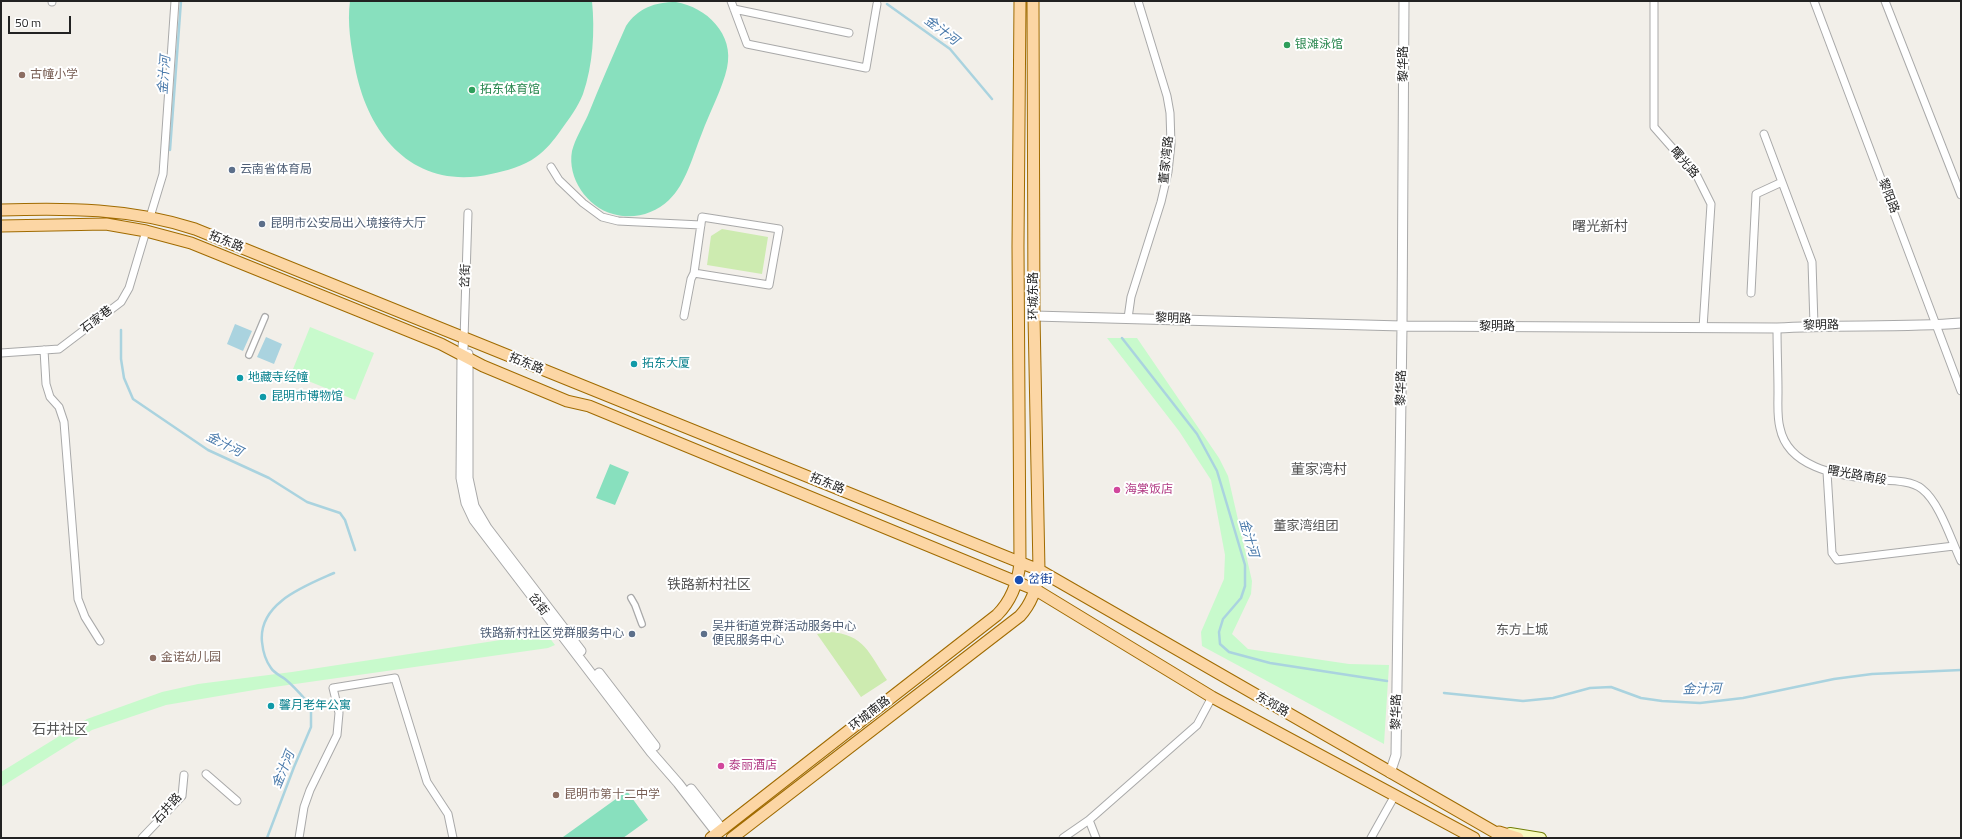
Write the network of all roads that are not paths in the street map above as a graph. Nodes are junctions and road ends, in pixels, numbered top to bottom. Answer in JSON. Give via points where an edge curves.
{"nodes":[{"id":1,"x":175,"y":1,"type":"edge"},
{"id":2,"x":732,"y":1,"type":"edge"},
{"id":3,"x":1020,"y":1,"type":"edge"},
{"id":4,"x":1033,"y":1,"type":"edge"},
{"id":5,"x":1138,"y":1,"type":"edge"},
{"id":6,"x":1404,"y":1,"type":"edge"},
{"id":7,"x":1654,"y":1,"type":"edge"},
{"id":8,"x":1814,"y":1,"type":"edge"},
{"id":9,"x":1885,"y":1,"type":"edge"},
{"id":10,"x":877,"y":4,"type":"dead end"},
{"id":11,"x":734,"y":9,"type":"junction"},
{"id":12,"x":849,"y":33,"type":"dead end"},
{"id":13,"x":1764,"y":134,"type":"dead end"},
{"id":14,"x":551,"y":167,"type":"dead end"},
{"id":15,"x":1782,"y":182,"type":"junction"},
{"id":16,"x":1961,"y":195,"type":"edge"},
{"id":17,"x":1,"y":210,"type":"edge"},
{"id":18,"x":468,"y":213,"type":"dead end"},
{"id":19,"x":150,"y":217,"type":"junction"},
{"id":20,"x":701,"y":225,"type":"junction"},
{"id":21,"x":1,"y":226,"type":"edge"},
{"id":22,"x":146,"y":231,"type":"junction"},
{"id":23,"x":694,"y":273,"type":"junction"},
{"id":24,"x":1751,"y":293,"type":"dead end"},
{"id":25,"x":684,"y":316,"type":"dead end"},
{"id":26,"x":1034,"y":316,"type":"junction"},
{"id":27,"x":265,"y":317,"type":"dead end"},
{"id":28,"x":1128,"y":318,"type":"junction"},
{"id":29,"x":1961,"y":323,"type":"edge"},
{"id":30,"x":1814,"y":325,"type":"junction"},
{"id":31,"x":1937,"y":325,"type":"junction"},
{"id":32,"x":1402,"y":326,"type":"junction"},
{"id":33,"x":1703,"y":328,"type":"junction"},
{"id":34,"x":1777,"y":328,"type":"junction"},
{"id":35,"x":464,"y":339,"type":"junction"},
{"id":36,"x":44,"y":350,"type":"junction"},
{"id":37,"x":1,"y":353,"type":"edge"},
{"id":38,"x":249,"y":355,"type":"dead end"},
{"id":39,"x":466,"y":357,"type":"junction"},
{"id":40,"x":1961,"y":391,"type":"edge"},
{"id":41,"x":1827,"y":472,"type":"junction"},
{"id":42,"x":1954,"y":546,"type":"junction"},
{"id":43,"x":1961,"y":561,"type":"edge"},
{"id":44,"x":1020,"y":563,"type":"junction"},
{"id":45,"x":1039,"y":570,"type":"junction"},
{"id":46,"x":1016,"y":582,"type":"junction"},
{"id":47,"x":1036,"y":590,"type":"junction"},
{"id":48,"x":631,"y":598,"type":"dead end"},
{"id":49,"x":642,"y":624,"type":"dead end"},
{"id":50,"x":100,"y":641,"type":"dead end"},
{"id":51,"x":1212,"y":697,"type":"junction"},
{"id":52,"x":206,"y":774,"type":"dead end"},
{"id":53,"x":1390,"y":774,"type":"junction"},
{"id":54,"x":184,"y":775,"type":"dead end"},
{"id":55,"x":1394,"y":796,"type":"junction"},
{"id":56,"x":238,"y":801,"type":"dead end"},
{"id":57,"x":1089,"y":820,"type":"junction"},
{"id":58,"x":1485,"y":826,"type":"junction"},
{"id":59,"x":718,"y":835,"type":"edge"},
{"id":60,"x":142,"y":838,"type":"edge"},
{"id":61,"x":299,"y":838,"type":"edge"},
{"id":62,"x":453,"y":838,"type":"edge"},
{"id":63,"x":731,"y":838,"type":"edge"},
{"id":64,"x":1063,"y":838,"type":"edge"},
{"id":65,"x":1096,"y":838,"type":"edge"},
{"id":66,"x":1371,"y":838,"type":"edge"},
{"id":67,"x":1474,"y":838,"type":"edge"},
{"id":68,"x":1505,"y":838,"type":"edge"},
{"id":69,"x":1518,"y":838,"type":"edge"},
{"id":70,"x":1541,"y":838,"type":"edge"}],
"edges":[{"from":1,"to":19,"type":"street","via":[[163,174]]},
{"from":2,"to":11,"type":"street"},
{"from":3,"to":44,"type":"main road","name":"环城东路"},
{"from":4,"to":26,"type":"main road","name":"环城东路"},
{"from":5,"to":28,"type":"street","name":"董家湾路","via":[[1170,113],[1171,144],[1161,202],[1130,297]]},
{"from":6,"to":32,"type":"street","name":"黎华路"},
{"from":7,"to":33,"type":"street","name":"曙光路","via":[[1654,127],[1697,176],[1711,204]]},
{"from":8,"to":31,"type":"street","name":"黎阳路"},
{"from":9,"to":16,"type":"street"},
{"from":10,"to":11,"type":"street","via":[[866,68],[747,44]]},
{"from":11,"to":12,"type":"street"},
{"from":13,"to":15,"type":"street"},
{"from":14,"to":20,"type":"street","via":[[559,180],[602,217],[618,221]]},
{"from":15,"to":24,"type":"street","via":[[1756,194]]},
{"from":15,"to":30,"type":"street","via":[[1812,262]]},
{"from":17,"to":19,"type":"main road","name":"拓东路","via":[[74,208]]},
{"from":18,"to":35,"type":"street","name":"岔街"},
{"from":19,"to":35,"type":"main road","name":"拓东路","via":[[195,230]]},
{"from":20,"to":23,"type":"street"},
{"from":20,"to":23,"type":"street","via":[[702,216],[779,229],[770,285]]},
{"from":21,"to":22,"type":"main road","name":"拓东路","via":[[89,223]]},
{"from":22,"to":36,"type":"street","name":"石家巷","via":[[129,288],[121,302],[59,349]]},
{"from":22,"to":39,"type":"main road","name":"拓东路","via":[[198,245],[441,344]]},
{"from":23,"to":25,"type":"street"},
{"from":26,"to":28,"type":"street","name":"黎明路"},
{"from":26,"to":45,"type":"main road","name":"环城东路"},
{"from":27,"to":38,"type":"street"},
{"from":28,"to":32,"type":"street","name":"黎明路"},
{"from":29,"to":31,"type":"street","name":"黎明路"},
{"from":30,"to":31,"type":"street","name":"黎明路"},
{"from":30,"to":34,"type":"street","name":"黎明路"},
{"from":31,"to":40,"type":"street","name":"黎阳路"},
{"from":32,"to":33,"type":"street","name":"黎明路"},
{"from":32,"to":53,"type":"street","name":"黎华路","via":[[1396,755]]},
{"from":33,"to":34,"type":"street","name":"黎明路"},
{"from":34,"to":41,"type":"street","name":"曙光路南段","via":[[1780,429],[1785,442],[1794,453],[1805,462]]},
{"from":35,"to":39,"type":"street","name":"岔街"},
{"from":35,"to":44,"type":"main road","name":"拓东路"},
{"from":36,"to":37,"type":"street","name":"石家巷"},
{"from":36,"to":50,"type":"street","via":[[46,384],[64,422],[78,600]]},
{"from":39,"to":46,"type":"main road","name":"拓东路"},
{"from":39,"to":59,"type":"street","name":"岔街","via":[[461,478],[466,502],[474,520],[651,752]]},
{"from":41,"to":42,"type":"street","name":"曙光路南段","via":[[1907,483],[1921,488],[1930,496]]},
{"from":41,"to":42,"type":"street","via":[[1832,553],[1837,560]]},
{"from":42,"to":43,"type":"street","name":"曙光路南段"},
{"from":44,"to":45,"type":"main road","name":"拓东路"},
{"from":44,"to":46,"type":"main road","name":"环城东路"},
{"from":45,"to":47,"type":"main road","name":"环城东路"},
{"from":45,"to":53,"type":"main road","name":"东郊路"},
{"from":46,"to":47,"type":"main road","name":"拓东路"},
{"from":46,"to":59,"type":"main road","name":"环城南路","via":[[1006,606],[998,615]]},
{"from":47,"to":51,"type":"main road","name":"东郊路"},
{"from":47,"to":63,"type":"main road","name":"环城南路","via":[[1028,607],[1020,616]]},
{"from":48,"to":49,"type":"street"},
{"from":51,"to":55,"type":"main road","name":"东郊路"},
{"from":51,"to":57,"type":"street","via":[[1197,725]]},
{"from":52,"to":56,"type":"street"},
{"from":53,"to":58,"type":"main road","name":"东郊路"},
{"from":54,"to":60,"type":"street","name":"石井路","via":[[182,796]]},
{"from":55,"to":66,"type":"street"},
{"from":55,"to":67,"type":"main road","name":"东郊路"},
{"from":57,"to":64,"type":"street"},
{"from":57,"to":65,"type":"street"},
{"from":58,"to":68,"type":"main road","name":"东郊路"},
{"from":58,"to":69,"type":"main road"},
{"from":58,"to":70,"type":"main road","via":[[1498,832]]},
{"from":59,"to":63,"type":"main road"},
{"from":61,"to":62,"type":"street","via":[[304,807],[310,790],[337,735],[339,713],[333,688],[395,678],[427,782],[448,814]]}]}
